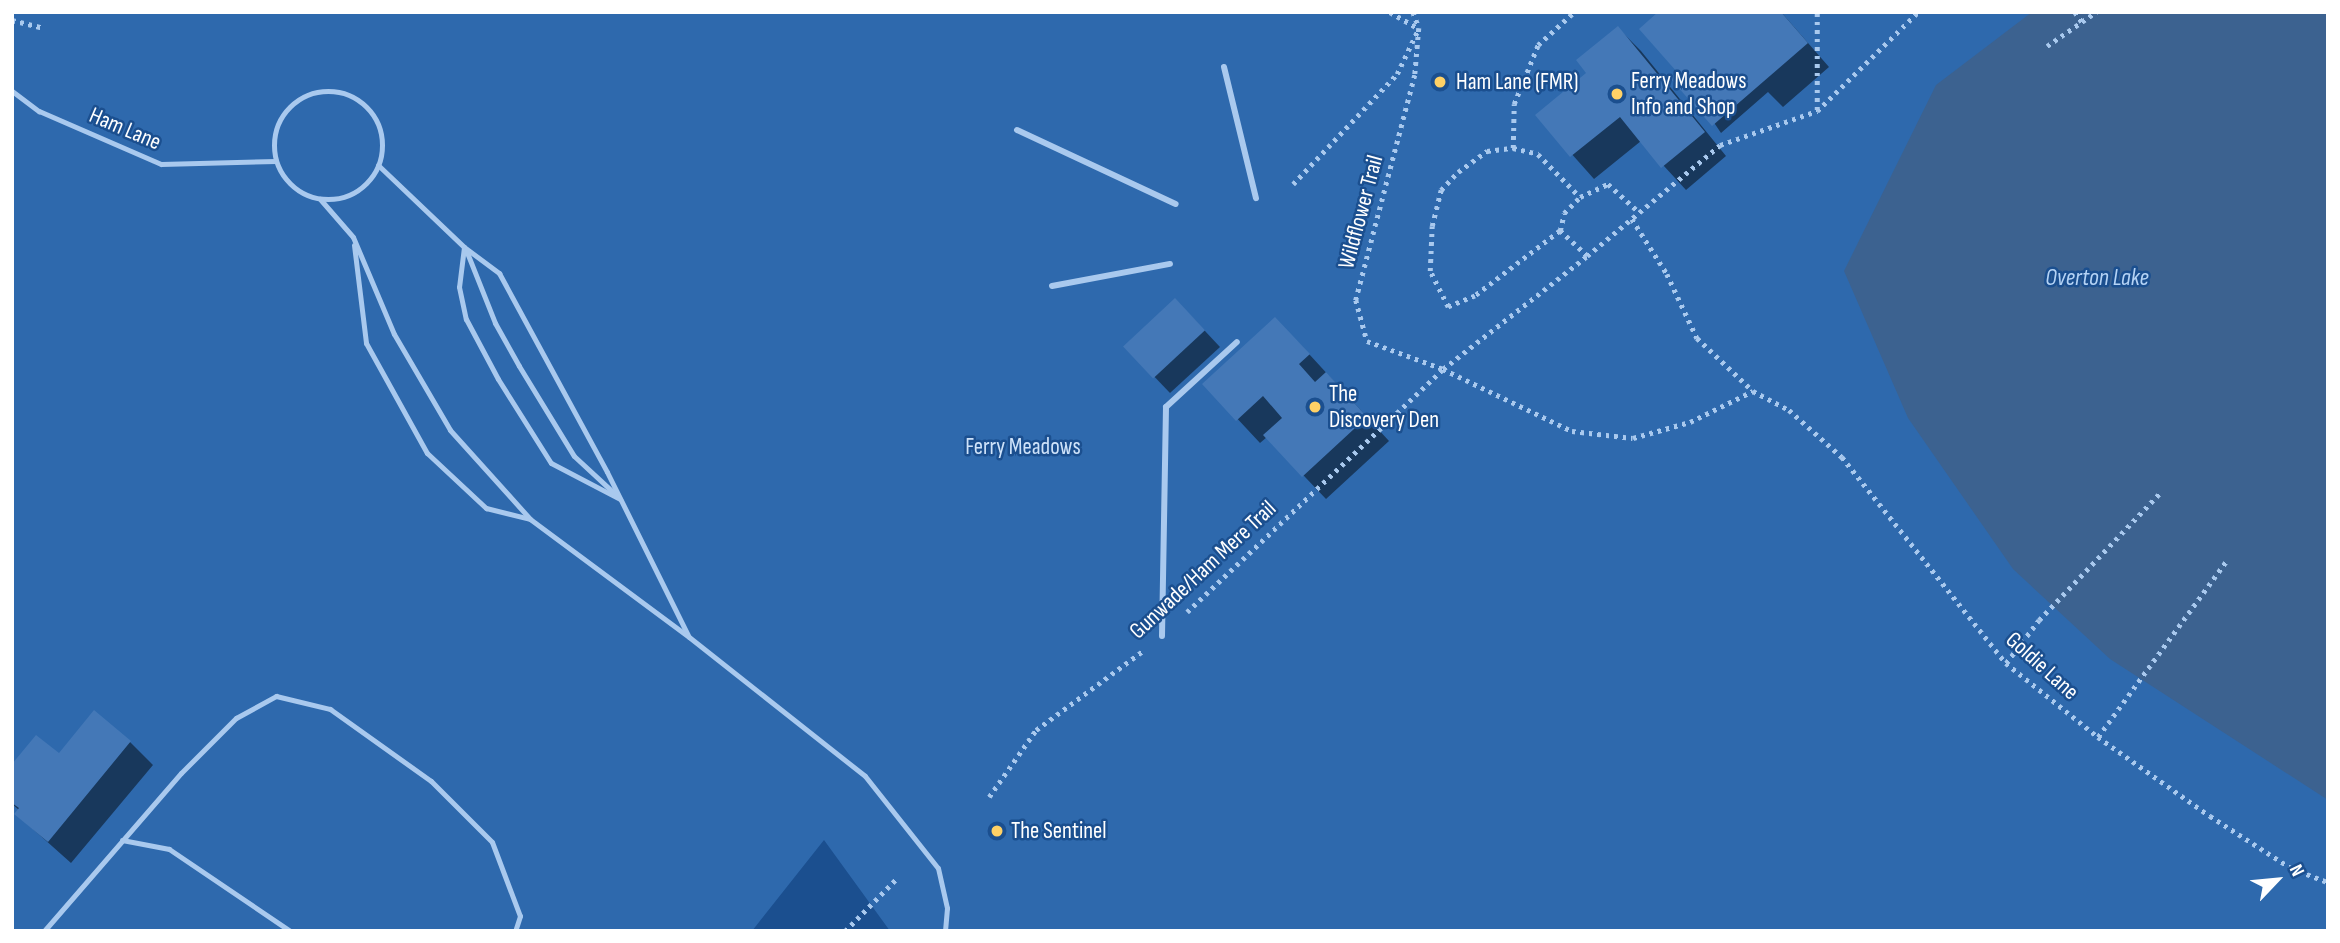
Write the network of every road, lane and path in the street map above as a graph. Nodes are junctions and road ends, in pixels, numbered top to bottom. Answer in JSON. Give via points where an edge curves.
{"nodes":[{"id":1,"x":1390,"y":12,"type":"edge"},
{"id":2,"x":1413,"y":12,"type":"edge"},
{"id":3,"x":1574,"y":12,"type":"edge"},
{"id":4,"x":1817,"y":12,"type":"edge"},
{"id":5,"x":1918,"y":12,"type":"edge"},
{"id":6,"x":2075,"y":12,"type":"edge"},
{"id":7,"x":2096,"y":12,"type":"edge"},
{"id":8,"x":12,"y":20,"type":"edge"},
{"id":9,"x":2082,"y":22,"type":"junction"},
{"id":10,"x":43,"y":28,"type":"dead end"},
{"id":11,"x":1419,"y":28,"type":"junction"},
{"id":12,"x":2047,"y":46,"type":"dead end"},
{"id":13,"x":1224,"y":67,"type":"dead end"},
{"id":14,"x":12,"y":91,"type":"edge"},
{"id":15,"x":1817,"y":111,"type":"junction"},
{"id":16,"x":1017,"y":130,"type":"dead end"},
{"id":17,"x":1513,"y":148,"type":"junction"},
{"id":18,"x":276,"y":161,"type":"junction"},
{"id":19,"x":378,"y":165,"type":"junction"},
{"id":20,"x":1293,"y":184,"type":"dead end"},
{"id":21,"x":1580,"y":197,"type":"junction"},
{"id":22,"x":1256,"y":198,"type":"dead end"},
{"id":23,"x":320,"y":199,"type":"junction"},
{"id":24,"x":1176,"y":204,"type":"dead end"},
{"id":25,"x":1639,"y":212,"type":"junction"},
{"id":26,"x":1632,"y":219,"type":"junction"},
{"id":27,"x":1560,"y":231,"type":"junction"},
{"id":28,"x":354,"y":237,"type":"junction"},
{"id":29,"x":464,"y":247,"type":"junction"},
{"id":30,"x":1587,"y":256,"type":"junction"},
{"id":31,"x":1170,"y":264,"type":"dead end"},
{"id":32,"x":1052,"y":286,"type":"dead end"},
{"id":33,"x":1237,"y":342,"type":"dead end"},
{"id":34,"x":1443,"y":369,"type":"junction"},
{"id":35,"x":1753,"y":391,"type":"junction"},
{"id":36,"x":2162,"y":491,"type":"dead end"},
{"id":37,"x":620,"y":499,"type":"junction"},
{"id":38,"x":530,"y":519,"type":"junction"},
{"id":39,"x":2227,"y":560,"type":"dead end"},
{"id":40,"x":1162,"y":636,"type":"junction"},
{"id":41,"x":689,"y":637,"type":"junction"},
{"id":42,"x":2006,"y":663,"type":"junction"},
{"id":43,"x":2098,"y":737,"type":"junction"},
{"id":44,"x":989,"y":797,"type":"dead end"},
{"id":45,"x":122,"y":840,"type":"junction"},
{"id":46,"x":897,"y":878,"type":"dead end"},
{"id":47,"x":2328,"y":883,"type":"edge"},
{"id":48,"x":44,"y":931,"type":"edge"},
{"id":49,"x":290,"y":931,"type":"edge"},
{"id":50,"x":515,"y":931,"type":"edge"},
{"id":51,"x":845,"y":931,"type":"edge"},
{"id":52,"x":945,"y":931,"type":"edge"}],
"edges":[{"from":1,"to":11,"type":"path"},
{"from":2,"to":11,"type":"path","name":"Wildflower Trail"},
{"from":3,"to":17,"type":"path","via":[[1538,45],[1514,104]]},
{"from":4,"to":15,"type":"path"},
{"from":5,"to":15,"type":"path"},
{"from":6,"to":9,"type":"path"},
{"from":7,"to":9,"type":"path"},
{"from":8,"to":10,"type":"path"},
{"from":9,"to":12,"type":"path"},
{"from":11,"to":20,"type":"path","via":[[1397,74]]},
{"from":11,"to":34,"type":"path","name":"Wildflower Trail","via":[[1415,75],[1356,300],[1367,341]]},
{"from":13,"to":22,"type":"street"},
{"from":14,"to":18,"type":"lane","name":"Ham Lane","via":[[39,111],[161,164]]},
{"from":15,"to":25,"type":"path","name":"Gunwade/Ham Mere Trail","via":[[1720,145]]},
{"from":16,"to":24,"type":"street"},
{"from":17,"to":21,"type":"path","via":[[1538,154]]},
{"from":17,"to":27,"type":"path","via":[[1487,151],[1441,190],[1432,226],[1430,271],[1448,307],[1475,296]]},
{"from":18,"to":19,"type":"lane","via":[[276,131],[286,111],[304,96],[333,92],[361,102],[373,116],[382,148]]},
{"from":18,"to":23,"type":"lane","via":[[293,187]]},
{"from":19,"to":23,"type":"lane","via":[[355,192]]},
{"from":19,"to":29,"type":"lane"},
{"from":21,"to":25,"type":"path","via":[[1608,184]]},
{"from":21,"to":27,"type":"path","via":[[1564,213]]},
{"from":23,"to":28,"type":"lane"},
{"from":25,"to":26,"type":"path","name":"Gunwade/Ham Mere Trail"},
{"from":26,"to":30,"type":"path","name":"Gunwade/Ham Mere Trail"},
{"from":26,"to":35,"type":"path","name":"Goldie Lane","via":[[1667,274],[1697,338]]},
{"from":27,"to":30,"type":"path"},
{"from":28,"to":38,"type":"lane","via":[[394,334],[450,430]]},
{"from":28,"to":38,"type":"lane","via":[[366,343],[427,453],[486,508]]},
{"from":29,"to":37,"type":"lane","via":[[495,323],[567,445]]},
{"from":29,"to":37,"type":"lane","via":[[499,273]]},
{"from":29,"to":37,"type":"lane","via":[[459,287],[466,319],[498,379],[551,463]]},
{"from":30,"to":34,"type":"path","name":"Gunwade/Ham Mere Trail"},
{"from":31,"to":32,"type":"street"},
{"from":33,"to":40,"type":"street","via":[[1166,407]]},
{"from":34,"to":35,"type":"path","via":[[1572,431],[1633,438],[1690,422]]},
{"from":34,"to":40,"type":"path","name":"Gunwade/Ham Mere Trail"},
{"from":35,"to":42,"type":"path","name":"Goldie Lane","via":[[1788,410],[1842,457]]},
{"from":36,"to":42,"type":"path","via":[[2039,620]]},
{"from":37,"to":41,"type":"lane"},
{"from":38,"to":41,"type":"lane"},
{"from":39,"to":43,"type":"path"},
{"from":40,"to":44,"type":"path","name":"Gunwade/Ham Mere Trail","via":[[1036,730]]},
{"from":41,"to":52,"type":"lane","via":[[865,776],[938,868],[947,908]]},
{"from":42,"to":43,"type":"path","name":"Goldie Lane"},
{"from":43,"to":47,"type":"path","name":"Goldie Lane","via":[[2291,868]]},
{"from":45,"to":48,"type":"lane"},
{"from":45,"to":49,"type":"lane","via":[[169,849]]},
{"from":45,"to":50,"type":"lane","via":[[181,772],[236,719],[276,696],[330,709],[439,790],[492,842],[520,916]]},
{"from":46,"to":51,"type":"path"}]}
